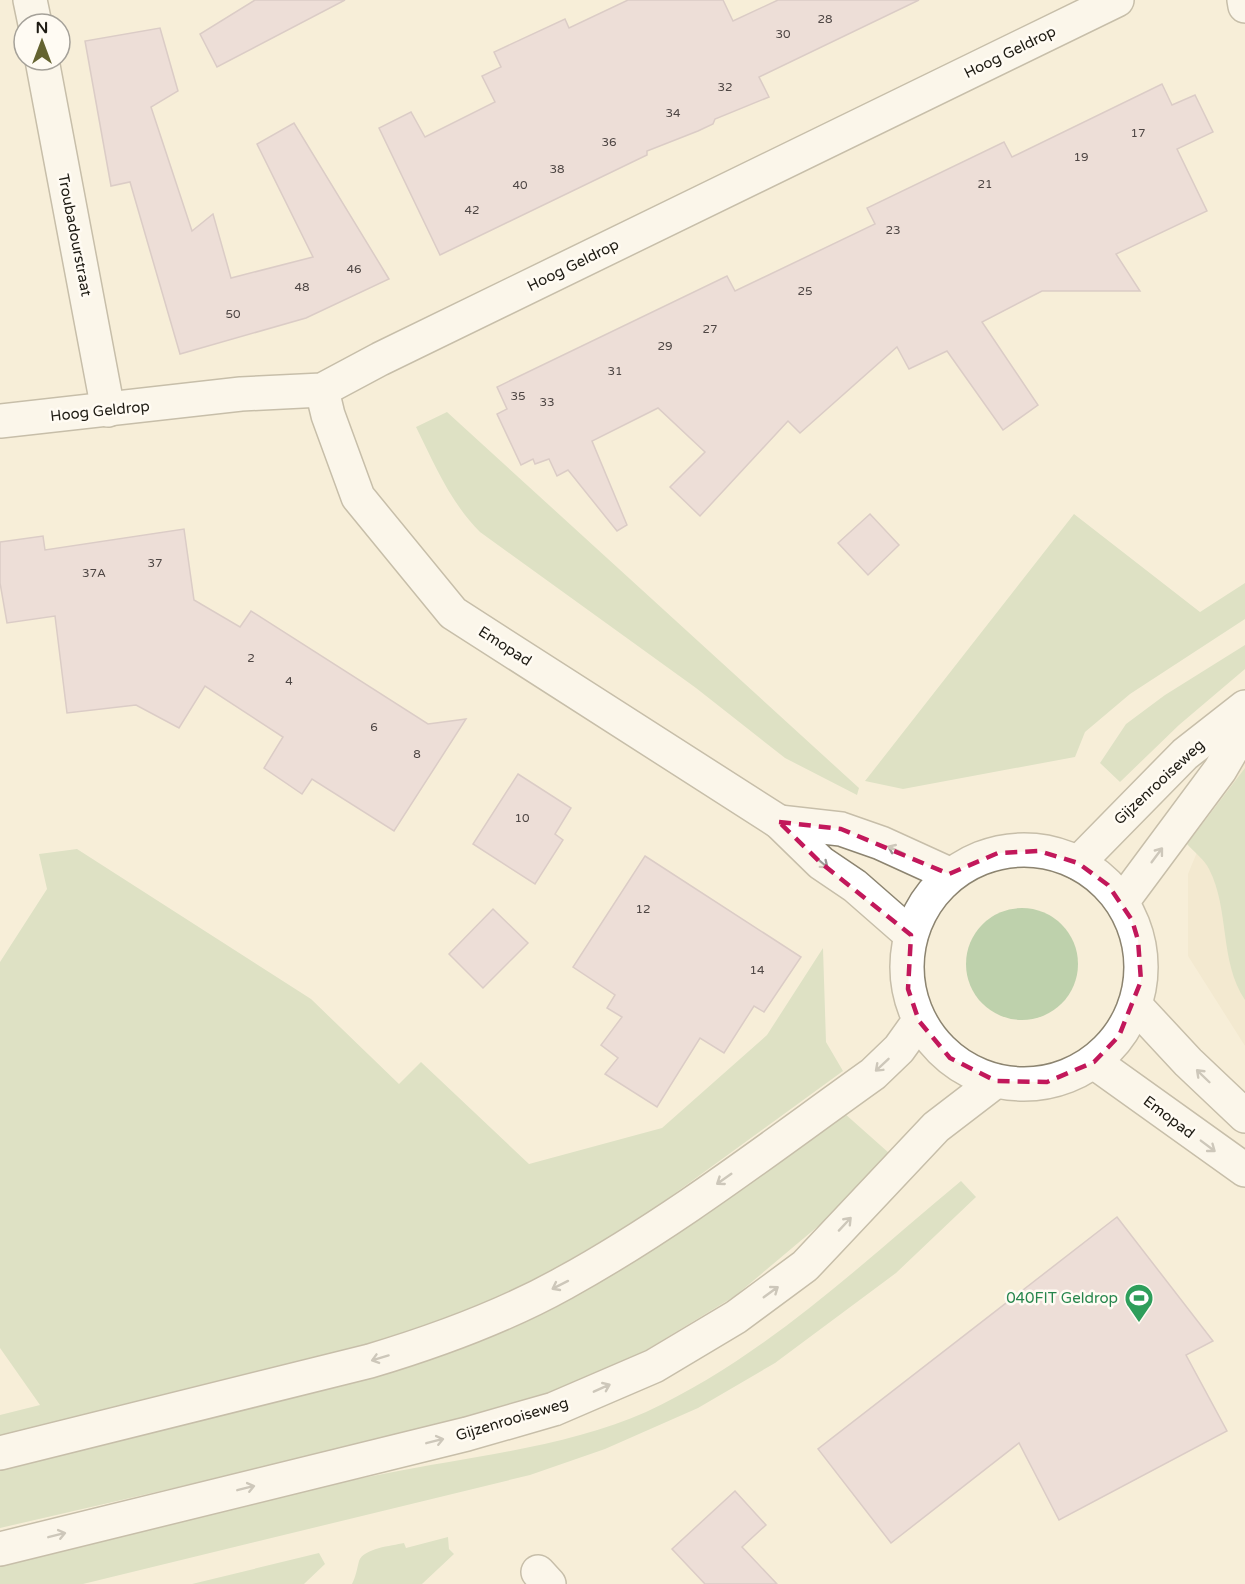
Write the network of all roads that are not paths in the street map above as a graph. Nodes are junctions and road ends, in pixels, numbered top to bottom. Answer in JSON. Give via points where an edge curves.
{"nodes":[{"id":1,"x":1117,"y":0,"type":"edge"},
{"id":2,"x":1244,"y":0,"type":"edge"},
{"id":3,"x":1245,"y":6,"type":"edge"},
{"id":4,"x":44,"y":72,"type":"edge"},
{"id":5,"x":322,"y":390,"type":"junction"},
{"id":6,"x":108,"y":410,"type":"junction"},
{"id":7,"x":0,"y":421,"type":"edge"},
{"id":8,"x":1245,"y":707,"type":"edge"},
{"id":9,"x":1245,"y":727,"type":"edge"},
{"id":10,"x":778,"y":822,"type":"junction"},
{"id":11,"x":1078,"y":862,"type":"junction"},
{"id":12,"x":949,"y":874,"type":"junction"},
{"id":13,"x":1122,"y":902,"type":"junction"},
{"id":14,"x":911,"y":935,"type":"junction"},
{"id":15,"x":1135,"y":1005,"type":"junction"},
{"id":16,"x":920,"y":1021,"type":"junction"},
{"id":17,"x":1094,"y":1062,"type":"junction"},
{"id":18,"x":996,"y":1081,"type":"junction"},
{"id":19,"x":1245,"y":1116,"type":"edge"},
{"id":20,"x":1245,"y":1170,"type":"edge"},
{"id":21,"x":0,"y":1453,"type":"edge"},
{"id":22,"x":0,"y":1549,"type":"edge"}],
"edges":[{"from":1,"to":5,"type":"main road","name":"Hoog Geldrop"},
{"from":2,"to":3,"type":"main road"},
{"from":4,"to":6,"type":"main road","name":"Troubadourstraat"},
{"from":5,"to":6,"type":"main road","name":"Hoog Geldrop","via":[[241,394]]},
{"from":5,"to":10,"type":"main road","name":"Emopad","via":[[358,497],[453,613]]},
{"from":6,"to":7,"type":"main road","name":"Hoog Geldrop"},
{"from":8,"to":11,"type":"main road","name":"Gijzenrooiseweg","via":[[1185,754]]},
{"from":13,"to":9,"type":"main road","name":"Gijzenrooiseweg","one_way":true,"via":[[1220,770]]},
{"from":12,"to":10,"type":"main road","name":"Emopad","one_way":true,"via":[[841,829]]},
{"from":10,"to":14,"type":"main road","name":"Emopad","one_way":true,"via":[[821,863],[855,886]]},
{"from":11,"to":12,"type":"main road","via":[[1039,851],[998,853]]},
{"from":11,"to":13,"type":"main road","via":[[1108,885]]},
{"from":12,"to":14,"type":"main road","via":[[923,907]]},
{"from":13,"to":15,"type":"main road","via":[[1138,940],[1141,981]]},
{"from":14,"to":16,"type":"main road","via":[[906,964],[908,989]]},
{"from":15,"to":17,"type":"main road","via":[[1119,1036]]},
{"from":19,"to":15,"type":"main road","one_way":true},
{"from":16,"to":18,"type":"main road","via":[[950,1058]]},
{"from":16,"to":21,"type":"main road","one_way":true,"via":[[873,1074],[666,1221],[563,1284],[441,1338],[370,1362]]},
{"from":17,"to":18,"type":"main road","via":[[1047,1082]]},
{"from":17,"to":20,"type":"main road","name":"Emopad","one_way":true},
{"from":22,"to":18,"type":"main road","name":"Gijzenrooiseweg","one_way":true,"via":[[478,1431],[554,1409],[654,1366],[736,1317],[805,1266],[936,1127]]}]}
